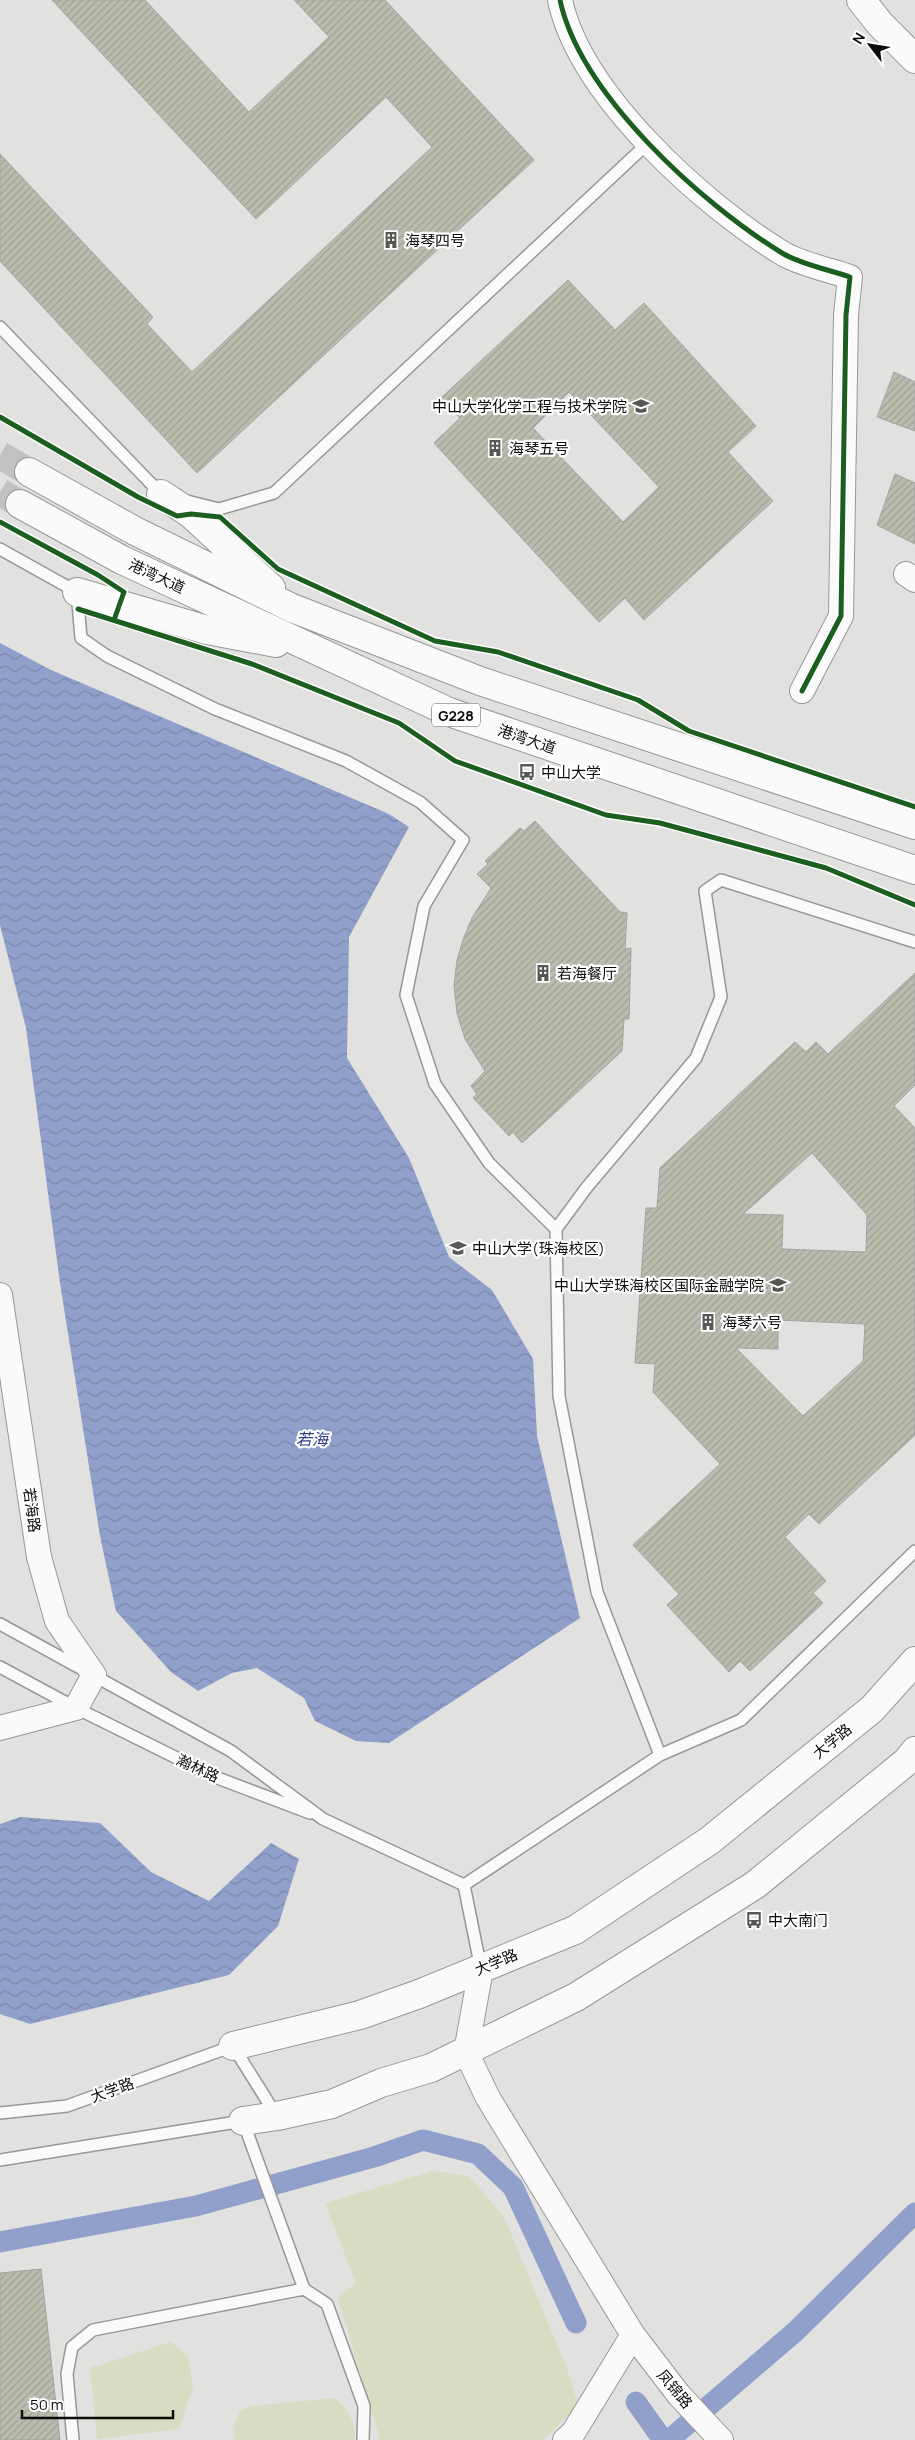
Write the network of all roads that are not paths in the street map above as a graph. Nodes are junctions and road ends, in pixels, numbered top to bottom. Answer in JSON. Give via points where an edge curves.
{"nodes":[{"id":1,"x":560,"y":0,"type":"edge"},
{"id":2,"x":861,"y":0,"type":"edge"},
{"id":3,"x":915,"y":59,"type":"edge"},
{"id":4,"x":648,"y":143,"type":"junction"},
{"id":5,"x":0,"y":327,"type":"edge"},
{"id":6,"x":29,"y":472,"type":"tunnel mouth"},
{"id":7,"x":161,"y":494,"type":"junction"},
{"id":8,"x":20,"y":504,"type":"tunnel mouth"},
{"id":9,"x":0,"y":549,"type":"edge"},
{"id":10,"x":77,"y":592,"type":"junction"},
{"id":11,"x":292,"y":608,"type":"junction"},
{"id":12,"x":315,"y":650,"type":"junction"},
{"id":13,"x":802,"y":691,"type":"dead end"},
{"id":14,"x":915,"y":825,"type":"edge"},
{"id":15,"x":915,"y":870,"type":"edge"},
{"id":16,"x":915,"y":942,"type":"edge"},
{"id":17,"x":556,"y":1229,"type":"junction"},
{"id":18,"x":0,"y":1295,"type":"edge"},
{"id":19,"x":2,"y":1322,"type":"edge"},
{"id":20,"x":915,"y":1551,"type":"edge"},
{"id":21,"x":0,"y":1624,"type":"edge"},
{"id":22,"x":915,"y":1661,"type":"edge"},
{"id":23,"x":0,"y":1667,"type":"edge"},
{"id":24,"x":94,"y":1675,"type":"junction"},
{"id":25,"x":76,"y":1708,"type":"junction"},
{"id":26,"x":0,"y":1728,"type":"edge"},
{"id":27,"x":915,"y":1752,"type":"edge"},
{"id":28,"x":660,"y":1755,"type":"junction"},
{"id":29,"x":323,"y":1819,"type":"junction"},
{"id":30,"x":464,"y":1885,"type":"junction"},
{"id":31,"x":481,"y":1969,"type":"junction"},
{"id":32,"x":233,"y":2046,"type":"junction"},
{"id":33,"x":466,"y":2052,"type":"junction"},
{"id":34,"x":0,"y":2113,"type":"edge"},
{"id":35,"x":277,"y":2116,"type":"junction"},
{"id":36,"x":243,"y":2121,"type":"junction"},
{"id":37,"x":0,"y":2160,"type":"edge"},
{"id":38,"x":304,"y":2289,"type":"junction"},
{"id":39,"x":633,"y":2335,"type":"junction"},
{"id":40,"x":73,"y":2440,"type":"edge"},
{"id":41,"x":363,"y":2440,"type":"edge"},
{"id":42,"x":565,"y":2440,"type":"edge"},
{"id":43,"x":721,"y":2440,"type":"edge"}],
"edges":[{"from":1,"to":4,"type":"street","via":[[577,49],[635,131]]},
{"from":2,"to":3,"type":"main road"},
{"from":4,"to":7,"type":"lane","via":[[274,493],[219,509]]},
{"from":4,"to":13,"type":"street","via":[[720,210],[784,254],[850,277],[846,315],[841,616]]},
{"from":5,"to":7,"type":"lane"},
{"from":6,"to":11,"type":"main road","name":"港湾大道","number":"G228","via":[[135,531]]},
{"from":7,"to":11,"type":"main road","via":[[190,514]]},
{"from":8,"to":12,"type":"main road","name":"港湾大道","number":"G228","via":[[122,560]]},
{"from":9,"to":10,"type":"lane"},
{"from":10,"to":12,"type":"main road","via":[[207,630]]},
{"from":10,"to":17,"type":"lane","via":[[81,638],[108,656],[215,709],[346,761],[420,802],[463,840],[424,906],[406,996],[435,1084],[489,1164]]},
{"from":11,"to":14,"type":"main road","name":"港湾大道","number":"G228","via":[[480,680]]},
{"from":12,"to":15,"type":"main road","name":"港湾大道","number":"G228","via":[[449,712]]},
{"from":16,"to":17,"type":"lane","via":[[721,880],[705,891],[721,997],[696,1058],[587,1187]]},
{"from":17,"to":28,"type":"lane","via":[[559,1396],[597,1592]]},
{"from":18,"to":19,"type":"street","name":"若海路"},
{"from":19,"to":24,"type":"street","name":"若海路","via":[[39,1557],[57,1621]]},
{"from":20,"to":28,"type":"lane","via":[[741,1720]]},
{"from":21,"to":24,"type":"lane"},
{"from":22,"to":31,"type":"main road","name":"大学路","via":[[872,1709],[709,1841],[575,1930]]},
{"from":23,"to":25,"type":"lane","name":"瀚林路"},
{"from":24,"to":25,"type":"street"},
{"from":24,"to":29,"type":"lane","via":[[231,1750]]},
{"from":25,"to":26,"type":"street"},
{"from":25,"to":29,"type":"lane","name":"瀚林路","via":[[215,1777]]},
{"from":27,"to":33,"type":"main road","via":[[755,1885],[576,1997]]},
{"from":28,"to":30,"type":"lane"},
{"from":29,"to":30,"type":"lane"},
{"from":30,"to":31,"type":"lane"},
{"from":31,"to":32,"type":"main road","name":"大学路","via":[[360,2015]]},
{"from":31,"to":33,"type":"street"},
{"from":32,"to":34,"type":"lane","name":"大学路","via":[[67,2106]]},
{"from":32,"to":35,"type":"lane"},
{"from":33,"to":35,"type":"main road","via":[[332,2104]]},
{"from":33,"to":39,"type":"street","name":"凤锦路","via":[[488,2098]]},
{"from":35,"to":36,"type":"main road"},
{"from":36,"to":37,"type":"lane"},
{"from":36,"to":38,"type":"lane"},
{"from":38,"to":40,"type":"lane","via":[[93,2330],[72,2347],[68,2374]]},
{"from":38,"to":41,"type":"lane","via":[[327,2304],[364,2406]]},
{"from":39,"to":42,"type":"street","via":[[573,2433]]},
{"from":39,"to":43,"type":"street","name":"凤锦路","via":[[679,2396]]}]}
